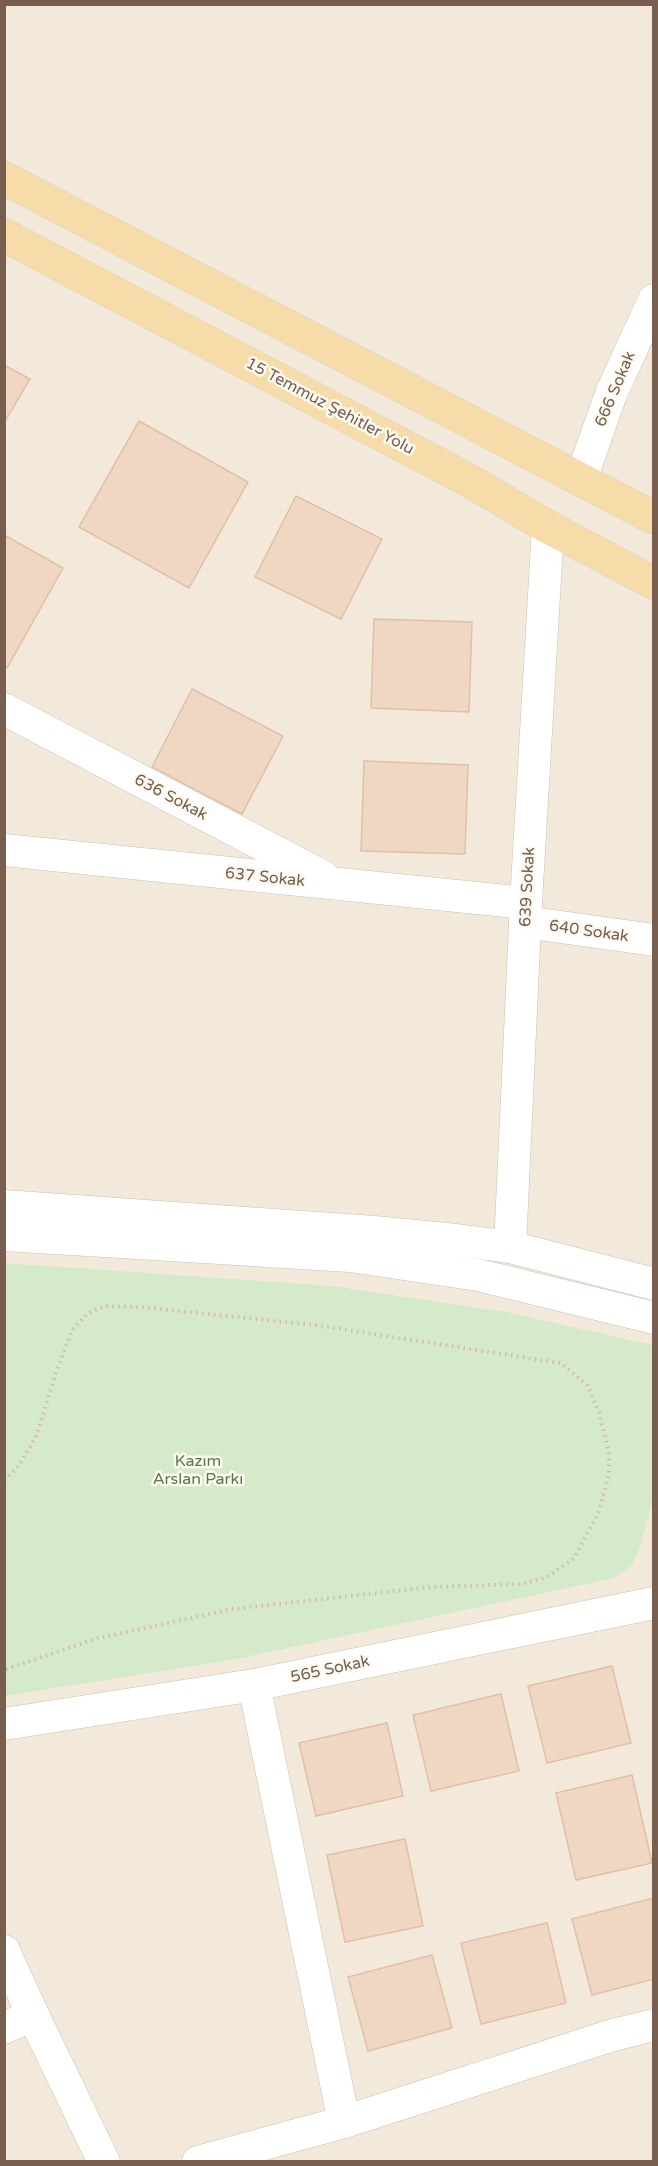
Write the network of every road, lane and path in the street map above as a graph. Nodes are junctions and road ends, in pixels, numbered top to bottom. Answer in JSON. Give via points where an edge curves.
{"nodes":[{"id":1,"x":4,"y":178,"type":"edge"},
{"id":2,"x":4,"y":234,"type":"edge"},
{"id":3,"x":654,"y":300,"type":"edge"},
{"id":4,"x":581,"y":479,"type":"junction"},
{"id":5,"x":654,"y":518,"type":"edge"},
{"id":6,"x":548,"y":527,"type":"junction"},
{"id":7,"x":654,"y":583,"type":"edge"},
{"id":8,"x":4,"y":709,"type":"edge"},
{"id":9,"x":4,"y":850,"type":"edge"},
{"id":10,"x":338,"y":884,"type":"junction"},
{"id":11,"x":526,"y":912,"type":"junction"},
{"id":12,"x":654,"y":940,"type":"edge"},
{"id":13,"x":4,"y":1206,"type":"edge"},
{"id":14,"x":4,"y":1235,"type":"edge"},
{"id":15,"x":510,"y":1247,"type":"junction"},
{"id":16,"x":654,"y":1284,"type":"edge"},
{"id":17,"x":654,"y":1318,"type":"edge"},
{"id":18,"x":4,"y":1479,"type":"edge"},
{"id":19,"x":653,"y":1605,"type":"edge"},
{"id":20,"x":4,"y":1670,"type":"edge"},
{"id":21,"x":254,"y":1684,"type":"junction"},
{"id":22,"x":4,"y":1724,"type":"edge"},
{"id":23,"x":4,"y":1952,"type":"edge"},
{"id":24,"x":33,"y":2015,"type":"junction"},
{"id":25,"x":654,"y":2025,"type":"edge"},
{"id":26,"x":4,"y":2028,"type":"edge"},
{"id":27,"x":344,"y":2122,"type":"junction"},
{"id":28,"x":104,"y":2162,"type":"edge"},
{"id":29,"x":198,"y":2162,"type":"edge"}],
"edges":[{"from":1,"to":4,"type":"main road"},
{"from":2,"to":6,"type":"main road","name":"15 Temmuz Şehitler Yolu","via":[[470,481]]},
{"from":3,"to":4,"type":"street","name":"666 Sokak","via":[[611,394]]},
{"from":4,"to":5,"type":"main road"},
{"from":6,"to":7,"type":"main road","name":"15 Temmuz Şehitler Yolu"},
{"from":6,"to":11,"type":"street","name":"639 Sokak"},
{"from":8,"to":10,"type":"street","name":"636 Sokak"},
{"from":9,"to":10,"type":"street","name":"637 Sokak"},
{"from":10,"to":11,"type":"street","name":"637 Sokak"},
{"from":11,"to":12,"type":"street","name":"640 Sokak"},
{"from":11,"to":15,"type":"street","name":"639 Sokak"},
{"from":13,"to":15,"type":"street","via":[[374,1232]]},
{"from":14,"to":17,"type":"street","via":[[350,1256],[478,1275]]},
{"from":15,"to":16,"type":"street"},
{"from":18,"to":20,"type":"path","via":[[17,1468],[36,1437],[72,1330],[88,1313],[105,1306],[315,1325],[561,1363],[587,1385],[599,1412],[609,1453],[609,1475],[598,1514],[574,1558],[547,1577],[522,1584],[432,1587],[232,1608],[95,1639]]},
{"from":19,"to":21,"type":"street","name":"565 Sokak"},
{"from":21,"to":22,"type":"street","name":"565 Sokak"},
{"from":21,"to":27,"type":"street"},
{"from":23,"to":24,"type":"street"},
{"from":24,"to":26,"type":"street"},
{"from":24,"to":28,"type":"street"},
{"from":25,"to":27,"type":"street"},
{"from":27,"to":29,"type":"street"}]}
